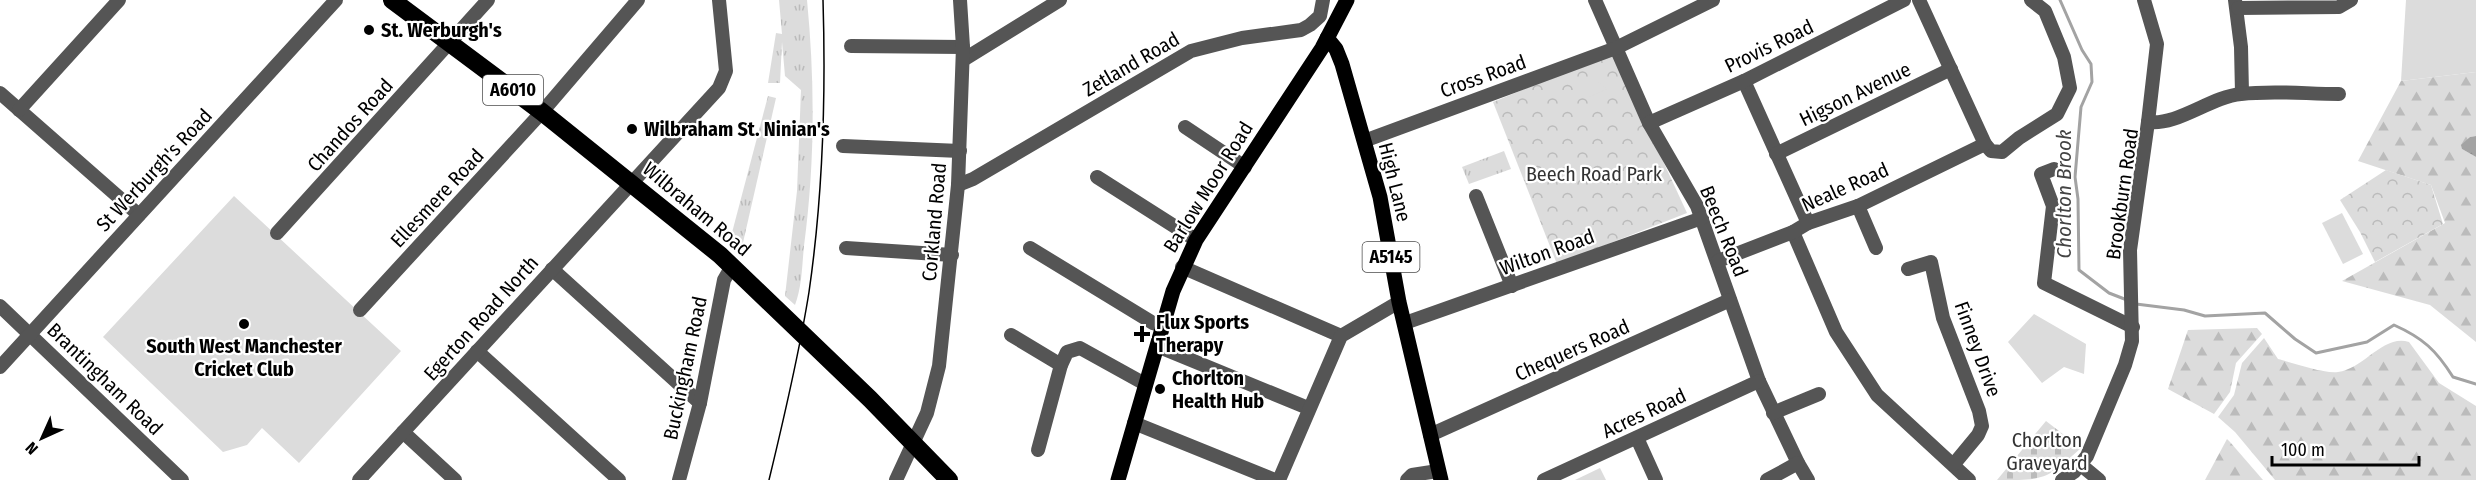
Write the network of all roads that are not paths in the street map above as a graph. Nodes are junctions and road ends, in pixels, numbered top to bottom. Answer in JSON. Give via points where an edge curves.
{"nodes":[{"id":1,"x":119,"y":0,"type":"edge"},
{"id":2,"x":336,"y":0,"type":"edge"},
{"id":3,"x":392,"y":0,"type":"edge"},
{"id":4,"x":488,"y":0,"type":"edge"},
{"id":5,"x":638,"y":0,"type":"edge"},
{"id":6,"x":719,"y":0,"type":"edge"},
{"id":7,"x":960,"y":0,"type":"edge"},
{"id":8,"x":1060,"y":0,"type":"edge"},
{"id":9,"x":1323,"y":0,"type":"edge"},
{"id":10,"x":1347,"y":0,"type":"edge"},
{"id":11,"x":1595,"y":0,"type":"edge"},
{"id":12,"x":1713,"y":0,"type":"edge"},
{"id":13,"x":1904,"y":0,"type":"edge"},
{"id":14,"x":1919,"y":0,"type":"edge"},
{"id":15,"x":2031,"y":0,"type":"edge"},
{"id":16,"x":2144,"y":0,"type":"edge"},
{"id":17,"x":2351,"y":0,"type":"edge"},
{"id":18,"x":2237,"y":4,"type":"edge"},
{"id":19,"x":1336,"y":18,"type":"junction"},
{"id":20,"x":1327,"y":38,"type":"junction"},
{"id":21,"x":451,"y":43,"type":"junction"},
{"id":22,"x":851,"y":46,"type":"dead end"},
{"id":23,"x":1616,"y":48,"type":"junction"},
{"id":24,"x":963,"y":53,"type":"junction"},
{"id":25,"x":1951,"y":69,"type":"junction"},
{"id":26,"x":1744,"y":81,"type":"junction"},
{"id":27,"x":0,"y":93,"type":"edge"},
{"id":28,"x":2241,"y":93,"type":"junction"},
{"id":29,"x":2339,"y":94,"type":"dead end"},
{"id":30,"x":19,"y":110,"type":"junction"},
{"id":31,"x":542,"y":112,"type":"junction"},
{"id":32,"x":2148,"y":122,"type":"junction"},
{"id":33,"x":1649,"y":123,"type":"junction"},
{"id":34,"x":1185,"y":128,"type":"dead end"},
{"id":35,"x":1364,"y":141,"type":"junction"},
{"id":36,"x":1985,"y":144,"type":"junction"},
{"id":37,"x":843,"y":146,"type":"dead end"},
{"id":38,"x":960,"y":151,"type":"junction"},
{"id":39,"x":1776,"y":154,"type":"junction"},
{"id":40,"x":1245,"y":167,"type":"junction"},
{"id":41,"x":2054,"y":169,"type":"dead end"},
{"id":42,"x":1097,"y":177,"type":"dead end"},
{"id":43,"x":632,"y":183,"type":"junction"},
{"id":44,"x":958,"y":185,"type":"junction"},
{"id":45,"x":1476,"y":196,"type":"dead end"},
{"id":46,"x":1858,"y":206,"type":"junction"},
{"id":47,"x":139,"y":215,"type":"junction"},
{"id":48,"x":1701,"y":218,"type":"junction"},
{"id":49,"x":1808,"y":223,"type":"junction"},
{"id":50,"x":1793,"y":232,"type":"junction"},
{"id":51,"x":277,"y":233,"type":"dead end"},
{"id":52,"x":1196,"y":240,"type":"junction"},
{"id":53,"x":1030,"y":248,"type":"dead end"},
{"id":54,"x":1876,"y":248,"type":"dead end"},
{"id":55,"x":846,"y":249,"type":"dead end"},
{"id":56,"x":952,"y":255,"type":"junction"},
{"id":57,"x":1718,"y":261,"type":"junction"},
{"id":58,"x":732,"y":266,"type":"junction"},
{"id":59,"x":1182,"y":267,"type":"junction"},
{"id":60,"x":552,"y":269,"type":"junction"},
{"id":61,"x":1908,"y":269,"type":"dead end"},
{"id":62,"x":1512,"y":286,"type":"junction"},
{"id":63,"x":1730,"y":300,"type":"junction"},
{"id":64,"x":1400,"y":302,"type":"junction"},
{"id":65,"x":0,"y":306,"type":"edge"},
{"id":66,"x":360,"y":310,"type":"dead end"},
{"id":67,"x":1405,"y":323,"type":"junction"},
{"id":68,"x":1163,"y":326,"type":"junction"},
{"id":69,"x":2133,"y":327,"type":"junction"},
{"id":70,"x":30,"y":334,"type":"junction"},
{"id":71,"x":1011,"y":335,"type":"dead end"},
{"id":72,"x":1341,"y":336,"type":"junction"},
{"id":73,"x":1157,"y":346,"type":"junction"},
{"id":74,"x":477,"y":351,"type":"junction"},
{"id":75,"x":1061,"y":365,"type":"junction"},
{"id":76,"x":0,"y":367,"type":"edge"},
{"id":77,"x":1759,"y":381,"type":"junction"},
{"id":78,"x":1146,"y":384,"type":"junction"},
{"id":79,"x":1819,"y":394,"type":"dead end"},
{"id":80,"x":700,"y":403,"type":"junction"},
{"id":81,"x":1308,"y":408,"type":"junction"},
{"id":82,"x":1773,"y":413,"type":"junction"},
{"id":83,"x":1134,"y":423,"type":"junction"},
{"id":84,"x":403,"y":432,"type":"junction"},
{"id":85,"x":1430,"y":435,"type":"junction"},
{"id":86,"x":1637,"y":438,"type":"junction"},
{"id":87,"x":912,"y":443,"type":"junction"},
{"id":88,"x":1038,"y":450,"type":"dead end"},
{"id":89,"x":1798,"y":464,"type":"junction"},
{"id":90,"x":1954,"y":464,"type":"junction"},
{"id":91,"x":2081,"y":465,"type":"junction"},
{"id":92,"x":1440,"y":476,"type":"edge"},
{"id":93,"x":182,"y":480,"type":"edge"},
{"id":94,"x":359,"y":480,"type":"edge"},
{"id":95,"x":455,"y":480,"type":"edge"},
{"id":96,"x":619,"y":480,"type":"edge"},
{"id":97,"x":679,"y":480,"type":"edge"},
{"id":98,"x":896,"y":480,"type":"edge"},
{"id":99,"x":949,"y":480,"type":"edge"},
{"id":100,"x":1118,"y":480,"type":"edge"},
{"id":101,"x":1277,"y":480,"type":"edge"},
{"id":102,"x":1407,"y":480,"type":"edge"},
{"id":103,"x":1544,"y":480,"type":"edge"},
{"id":104,"x":1656,"y":480,"type":"edge"},
{"id":105,"x":1767,"y":480,"type":"edge"},
{"id":106,"x":1808,"y":480,"type":"edge"},
{"id":107,"x":1969,"y":480,"type":"edge"},
{"id":108,"x":2062,"y":480,"type":"edge"},
{"id":109,"x":2099,"y":480,"type":"edge"}],
"edges":[{"from":1,"to":30,"type":"street"},
{"from":2,"to":47,"type":"street","name":"St Werburgh's Road"},
{"from":3,"to":21,"type":"highway","name":"Wilbraham Road","number":"A6010"},
{"from":4,"to":21,"type":"street","name":"Chandos Road"},
{"from":5,"to":31,"type":"street","name":"Ellesmere Road"},
{"from":6,"to":43,"type":"street","name":"Egerton Road North","via":[[726,71],[719,88]]},
{"from":7,"to":24,"type":"street","name":"Corkland Road"},
{"from":8,"to":24,"type":"street"},
{"from":9,"to":19,"type":"street"},
{"from":9,"to":44,"type":"street","name":"Zetland Road","via":[[1320,16],[1308,27],[1191,51]]},
{"from":10,"to":19,"type":"main road","name":"Barlow Moor Road"},
{"from":11,"to":23,"type":"street","name":"Beech Road"},
{"from":12,"to":23,"type":"street","name":"Cross Road"},
{"from":13,"to":26,"type":"street","name":"Provis Road"},
{"from":14,"to":25,"type":"street"},
{"from":15,"to":36,"type":"street","via":[[2044,11],[2064,57],[2070,87],[2057,114],[2002,152],[1991,152]]},
{"from":16,"to":32,"type":"street","via":[[2157,44]]},
{"from":17,"to":18,"type":"street","via":[[2339,7]]},
{"from":18,"to":28,"type":"street"},
{"from":19,"to":20,"type":"main road","name":"Barlow Moor Road"},
{"from":20,"to":35,"type":"main road","name":"High Lane","number":"A5145","via":[[1342,64]]},
{"from":20,"to":40,"type":"main road","name":"Barlow Moor Road"},
{"from":21,"to":31,"type":"highway","name":"Wilbraham Road","number":"A6010"},
{"from":21,"to":51,"type":"street","name":"Chandos Road"},
{"from":22,"to":24,"type":"street"},
{"from":23,"to":33,"type":"street","name":"Beech Road"},
{"from":23,"to":35,"type":"street","name":"Cross Road"},
{"from":24,"to":38,"type":"street","name":"Corkland Road"},
{"from":25,"to":36,"type":"street"},
{"from":25,"to":39,"type":"street","name":"Higson Avenue"},
{"from":26,"to":33,"type":"street","name":"Provis Road"},
{"from":26,"to":39,"type":"street"},
{"from":27,"to":30,"type":"street"},
{"from":28,"to":29,"type":"street","name":"Brookburn Road"},
{"from":28,"to":32,"type":"street","name":"Brookburn Road","via":[[2222,97],[2166,122]]},
{"from":30,"to":47,"type":"street"},
{"from":31,"to":43,"type":"highway","name":"Wilbraham Road","number":"A6010"},
{"from":31,"to":66,"type":"street","name":"Ellesmere Road"},
{"from":32,"to":69,"type":"street","name":"Brookburn Road","via":[[2131,235]]},
{"from":33,"to":48,"type":"street","name":"Beech Road"},
{"from":34,"to":40,"type":"street"},
{"from":35,"to":64,"type":"main road","name":"High Lane","number":"A5145","via":[[1380,197]]},
{"from":36,"to":46,"type":"street","name":"Neale Road"},
{"from":37,"to":38,"type":"street"},
{"from":38,"to":44,"type":"street","name":"Corkland Road"},
{"from":39,"to":49,"type":"street"},
{"from":40,"to":52,"type":"main road","name":"Barlow Moor Road"},
{"from":41,"to":69,"type":"street","via":[[2041,174],[2054,206],[2044,283]]},
{"from":42,"to":52,"type":"street"},
{"from":43,"to":58,"type":"highway","name":"Wilbraham Road","number":"A6010"},
{"from":43,"to":60,"type":"street","name":"Egerton Road North"},
{"from":44,"to":56,"type":"street","name":"Corkland Road"},
{"from":45,"to":62,"type":"street"},
{"from":46,"to":49,"type":"street","name":"Neale Road"},
{"from":46,"to":54,"type":"street"},
{"from":47,"to":70,"type":"street","name":"St Werburgh's Road"},
{"from":48,"to":57,"type":"street","name":"Beech Road"},
{"from":48,"to":62,"type":"street","name":"Wilton Road"},
{"from":49,"to":50,"type":"street","name":"Neale Road"},
{"from":50,"to":57,"type":"street","name":"Neale Road"},
{"from":50,"to":90,"type":"street","via":[[1836,332],[1877,395]]},
{"from":52,"to":59,"type":"main road","name":"Barlow Moor Road"},
{"from":53,"to":68,"type":"street"},
{"from":55,"to":56,"type":"street"},
{"from":56,"to":87,"type":"street","name":"Corkland Road","via":[[934,390]]},
{"from":57,"to":63,"type":"street","name":"Beech Road"},
{"from":58,"to":80,"type":"street","name":"Buckingham Road","via":[[724,280]]},
{"from":58,"to":87,"type":"highway","name":"Wilbraham Road","number":"A6010"},
{"from":59,"to":68,"type":"main road","name":"Barlow Moor Road"},
{"from":59,"to":72,"type":"street"},
{"from":60,"to":74,"type":"street","name":"Egerton Road North"},
{"from":60,"to":80,"type":"street"},
{"from":61,"to":90,"type":"street","name":"Finney Drive","via":[[1930,262],[1943,318],[1979,411],[1982,426],[1978,435]]},
{"from":62,"to":67,"type":"street","name":"Wilton Road"},
{"from":63,"to":77,"type":"street","name":"Beech Road"},
{"from":63,"to":85,"type":"street","name":"Chequers Road"},
{"from":64,"to":67,"type":"main road","name":"High Lane","number":"A5145"},
{"from":64,"to":72,"type":"street"},
{"from":65,"to":70,"type":"street","name":"Brantingham Road"},
{"from":67,"to":85,"type":"main road","name":"High Lane","number":"A5145"},
{"from":68,"to":73,"type":"main road","name":"Barlow Moor Road"},
{"from":69,"to":91,"type":"street","name":"Brookburn Road","via":[[2125,365]]},
{"from":70,"to":76,"type":"street","name":"St Werburgh's Road"},
{"from":70,"to":93,"type":"street","name":"Brantingham Road"},
{"from":71,"to":75,"type":"street"},
{"from":72,"to":81,"type":"street"},
{"from":73,"to":78,"type":"main road","name":"Barlow Moor Road"},
{"from":73,"to":81,"type":"street"},
{"from":74,"to":84,"type":"street","name":"Egerton Road North"},
{"from":74,"to":96,"type":"street"},
{"from":75,"to":78,"type":"street","via":[[1067,352],[1080,348]]},
{"from":75,"to":88,"type":"street"},
{"from":77,"to":82,"type":"street","name":"Beech Road"},
{"from":77,"to":86,"type":"street","name":"Acres Road"},
{"from":78,"to":83,"type":"main road","name":"Barlow Moor Road"},
{"from":79,"to":82,"type":"street"},
{"from":80,"to":97,"type":"street","name":"Buckingham Road"},
{"from":81,"to":101,"type":"street"},
{"from":82,"to":89,"type":"street","name":"Beech Road"},
{"from":83,"to":100,"type":"main road","name":"Barlow Moor Road"},
{"from":83,"to":101,"type":"street"},
{"from":84,"to":94,"type":"street","name":"Egerton Road North"},
{"from":84,"to":95,"type":"street"},
{"from":85,"to":92,"type":"main road","name":"High Lane","number":"A5145"},
{"from":86,"to":103,"type":"street","name":"Acres Road"},
{"from":86,"to":104,"type":"street"},
{"from":87,"to":98,"type":"street","name":"Corkland Road"},
{"from":87,"to":99,"type":"highway","name":"Wilbraham Road","number":"A6010"},
{"from":89,"to":105,"type":"street"},
{"from":89,"to":106,"type":"street","name":"Beech Road"},
{"from":90,"to":107,"type":"street"},
{"from":91,"to":108,"type":"street","name":"Brookburn Road"},
{"from":91,"to":109,"type":"street"},
{"from":92,"to":102,"type":"street","via":[[1412,475]]}]}
